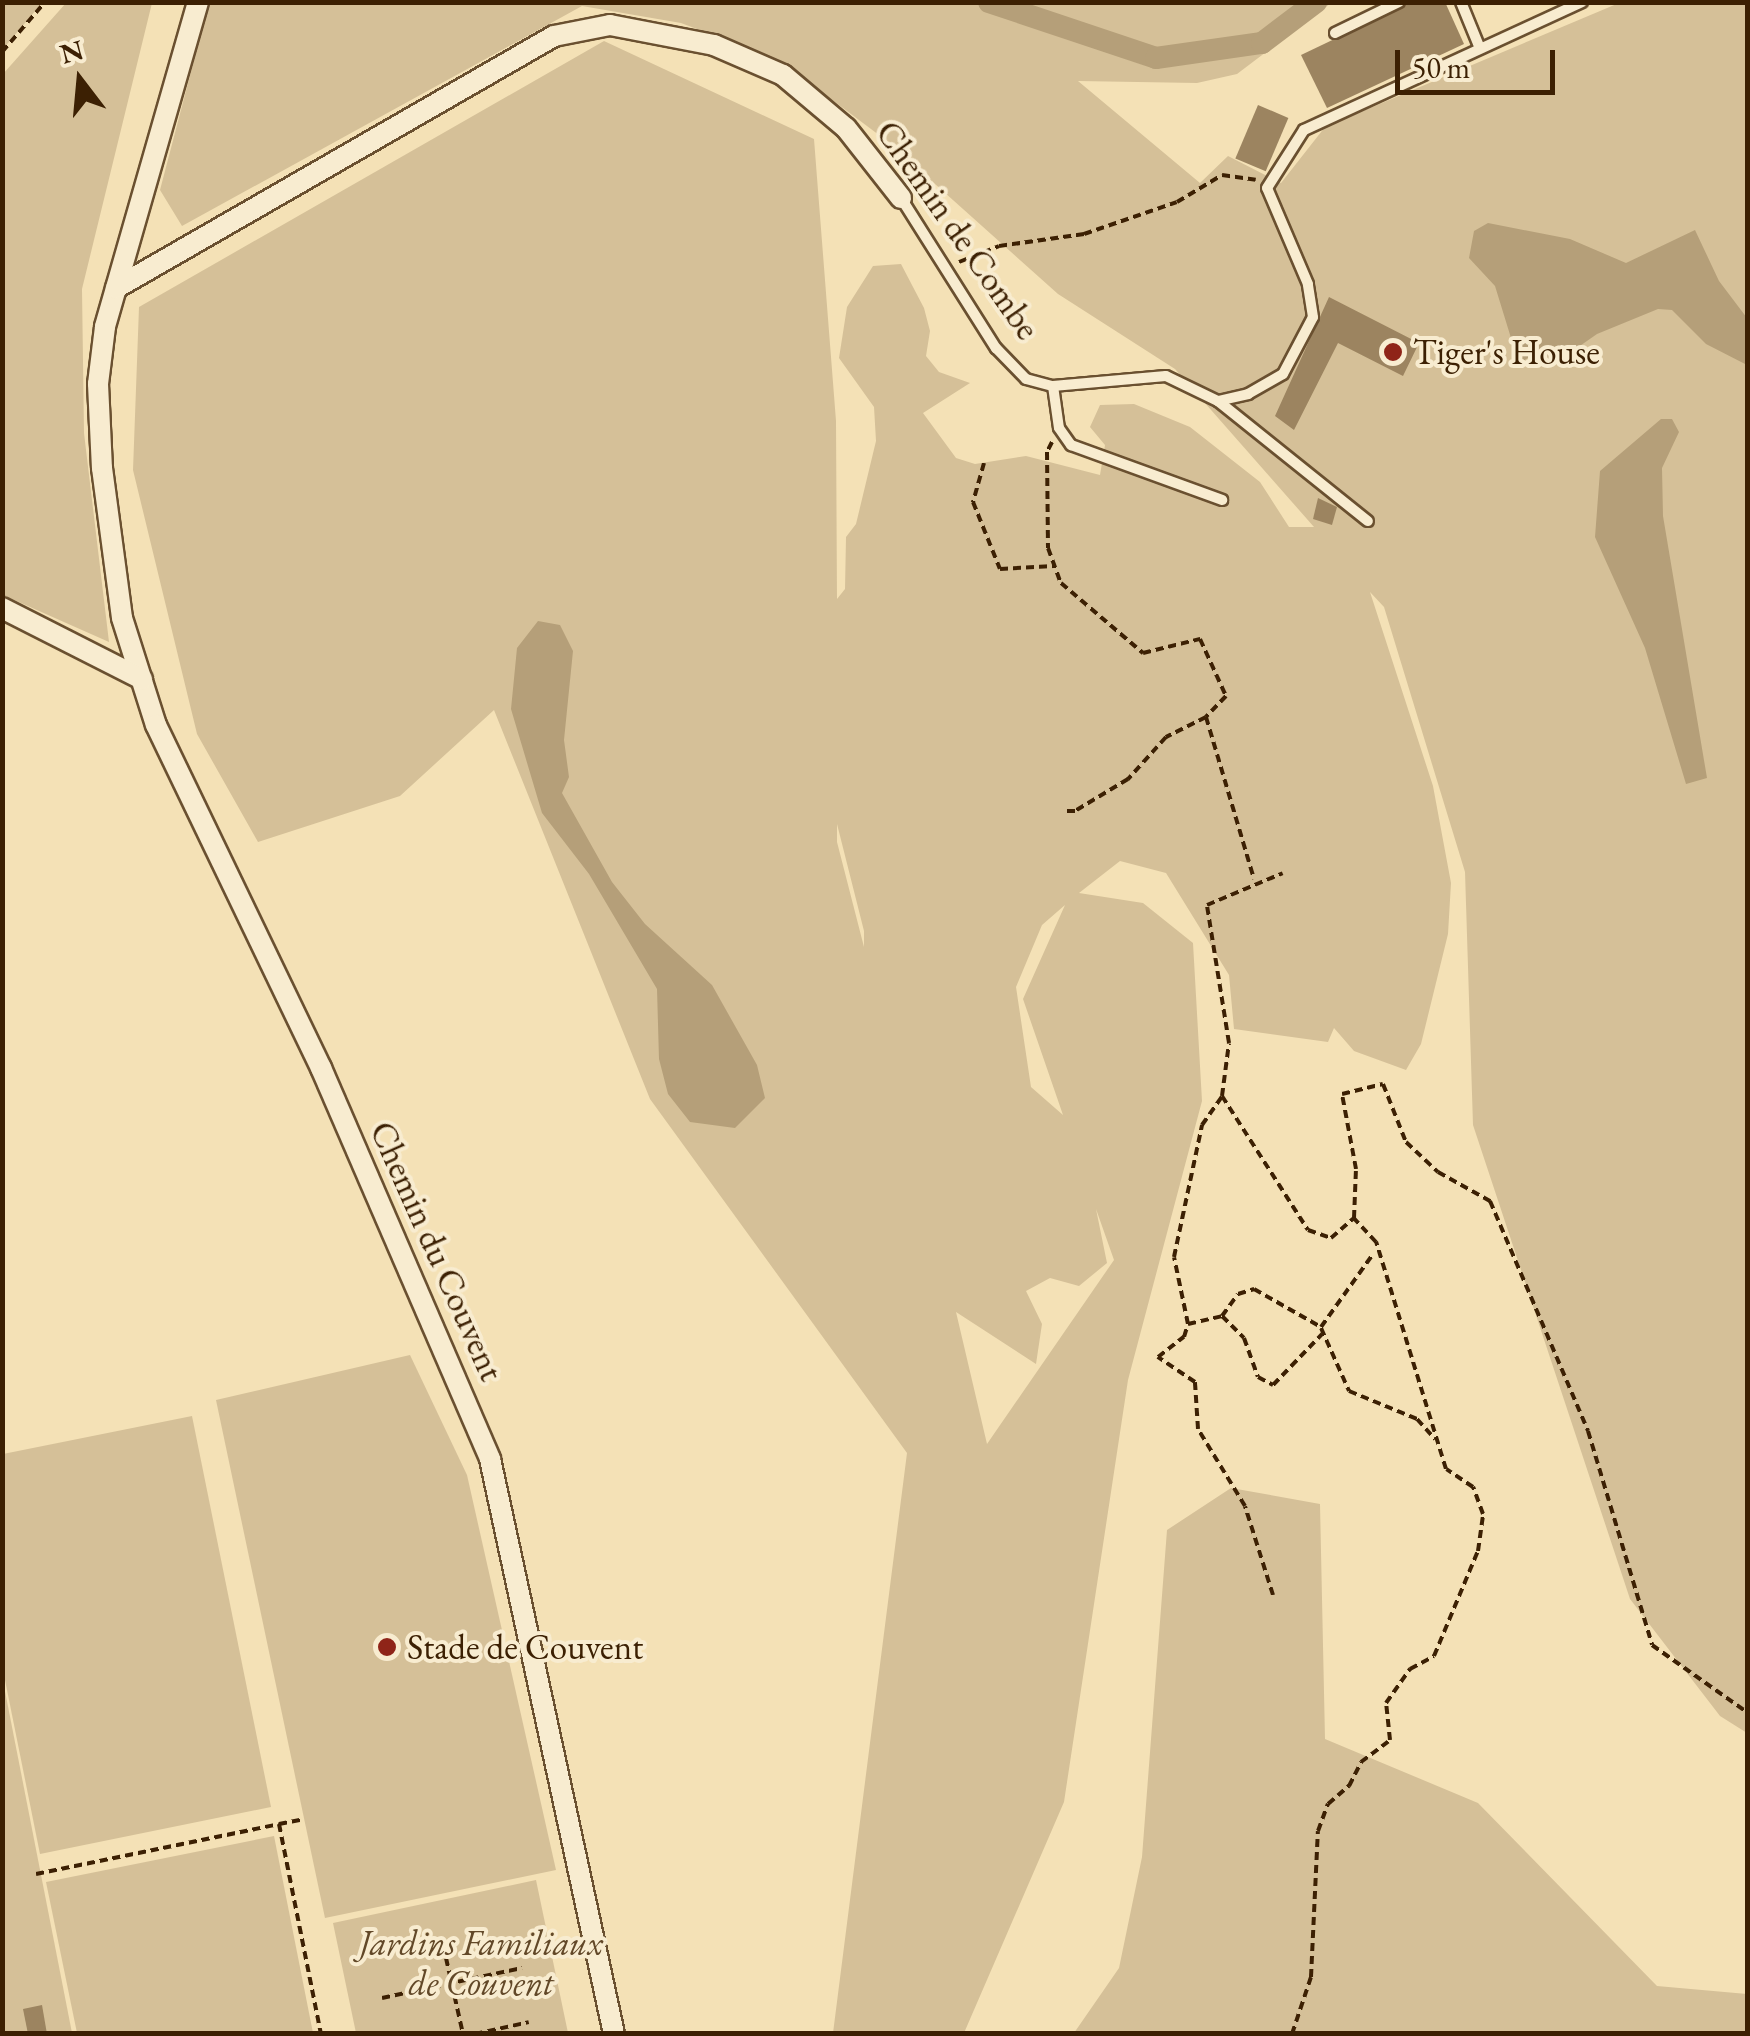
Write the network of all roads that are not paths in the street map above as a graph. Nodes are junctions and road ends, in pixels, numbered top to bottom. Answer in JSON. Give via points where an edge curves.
{"nodes":[{"id":1,"x":198,"y":2,"type":"edge"},
{"id":2,"x":1399,"y":2,"type":"edge"},
{"id":3,"x":1462,"y":2,"type":"edge"},
{"id":4,"x":1582,"y":2,"type":"edge"},
{"id":5,"x":1334,"y":33,"type":"dead end"},
{"id":6,"x":1480,"y":46,"type":"junction"},
{"id":7,"x":902,"y":198,"type":"joint"},
{"id":8,"x":116,"y":288,"type":"junction"},
{"id":9,"x":1052,"y":386,"type":"junction"},
{"id":10,"x":1218,"y":401,"type":"junction"},
{"id":11,"x":1222,"y":500,"type":"dead end"},
{"id":12,"x":1368,"y":521,"type":"dead end"},
{"id":13,"x":2,"y":608,"type":"edge"},
{"id":14,"x":142,"y":679,"type":"junction"},
{"id":15,"x":614,"y":2034,"type":"edge"}],
"edges":[{"from":1,"to":8,"type":"street","name":"Chemin du Couvent"},
{"from":2,"to":5,"type":"lane"},
{"from":3,"to":6,"type":"lane"},
{"from":4,"to":6,"type":"lane"},
{"from":6,"to":10,"type":"lane","via":[[1314,121],[1268,188],[1308,284],[1313,317],[1283,374],[1248,394]]},
{"from":7,"to":8,"type":"street","name":"Chemin de Combe","via":[[846,128],[783,76],[714,45],[610,25],[554,36]]},
{"from":7,"to":9,"type":"lane","name":"Chemin de Combe","via":[[996,348],[1026,379]]},
{"from":8,"to":14,"type":"street","name":"Chemin du Couvent","via":[[98,384],[102,468],[122,618]]},
{"from":9,"to":10,"type":"lane","via":[[1166,376]]},
{"from":9,"to":11,"type":"lane","via":[[1059,428],[1071,445],[1116,467]]},
{"from":10,"to":12,"type":"lane"},
{"from":13,"to":14,"type":"street"},
{"from":14,"to":15,"type":"street","name":"Chemin du Couvent","via":[[156,725],[321,1068],[490,1459]]}]}
